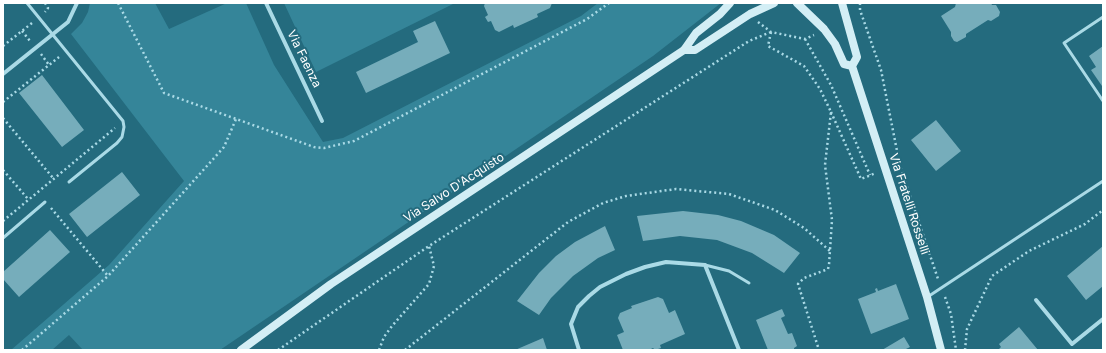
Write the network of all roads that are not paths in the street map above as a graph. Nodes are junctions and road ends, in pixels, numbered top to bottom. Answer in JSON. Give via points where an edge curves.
{"nodes":[{"id":1,"x":27,"y":3,"type":"edge"},
{"id":2,"x":77,"y":3,"type":"edge"},
{"id":3,"x":272,"y":3,"type":"edge"},
{"id":4,"x":730,"y":3,"type":"edge"},
{"id":5,"x":774,"y":3,"type":"edge"},
{"id":6,"x":796,"y":3,"type":"edge"},
{"id":7,"x":806,"y":3,"type":"edge"},
{"id":8,"x":842,"y":3,"type":"edge"},
{"id":9,"x":266,"y":4,"type":"edge"},
{"id":10,"x":1103,"y":17,"type":"edge"},
{"id":11,"x":52,"y":35,"type":"junction"},
{"id":12,"x":684,"y":50,"type":"junction"},
{"id":13,"x":852,"y":66,"type":"junction"},
{"id":14,"x":3,"y":74,"type":"edge"},
{"id":15,"x":1103,"y":101,"type":"edge"},
{"id":16,"x":322,"y":121,"type":"dead end"},
{"id":17,"x":69,"y":182,"type":"dead end"},
{"id":18,"x":1103,"y":182,"type":"edge"},
{"id":19,"x":46,"y":202,"type":"road end"},
{"id":20,"x":3,"y":238,"type":"edge"},
{"id":21,"x":705,"y":265,"type":"junction"},
{"id":22,"x":749,"y":283,"type":"dead end"},
{"id":23,"x":927,"y":297,"type":"junction"},
{"id":24,"x":1036,"y":300,"type":"dead end"},
{"id":25,"x":1103,"y":318,"type":"edge"},
{"id":26,"x":241,"y":350,"type":"edge"},
{"id":27,"x":579,"y":350,"type":"edge"},
{"id":28,"x":739,"y":350,"type":"edge"},
{"id":29,"x":941,"y":350,"type":"edge"}],
"edges":[{"from":1,"to":11,"type":"lane"},
{"from":2,"to":11,"type":"street","via":[[68,22]]},
{"from":3,"to":9,"type":"lane","name":"Via Faenza"},
{"from":4,"to":12,"type":"street","name":"Via Salvo D'Acquisto","via":[[696,33]]},
{"from":5,"to":12,"type":"street","name":"Via Salvo D'Acquisto","via":[[750,14],[695,50]]},
{"from":6,"to":7,"type":"street"},
{"from":6,"to":13,"type":"street","name":"Via Fratelli Rosselli","via":[[828,34],[844,64]]},
{"from":8,"to":13,"type":"street","name":"Via Fratelli Rosselli","via":[[857,57]]},
{"from":9,"to":16,"type":"street","name":"Via Faenza"},
{"from":10,"to":15,"type":"lane","via":[[1064,43]]},
{"from":11,"to":14,"type":"street"},
{"from":11,"to":17,"type":"lane","via":[[122,121],[124,132],[122,137]]},
{"from":12,"to":26,"type":"street","name":"Via Salvo D'Acquisto","via":[[331,284]]},
{"from":13,"to":23,"type":"street","name":"Via Fratelli Rosselli"},
{"from":18,"to":23,"type":"lane"},
{"from":19,"to":20,"type":"lane"},
{"from":21,"to":22,"type":"lane","via":[[729,271]]},
{"from":21,"to":27,"type":"street","via":[[666,262],[645,267],[600,287],[589,296],[573,316],[570,324]]},
{"from":21,"to":28,"type":"street"},
{"from":23,"to":29,"type":"street","name":"Via Fratelli Rosselli"},
{"from":24,"to":25,"type":"street","via":[[1072,344]]}]}
